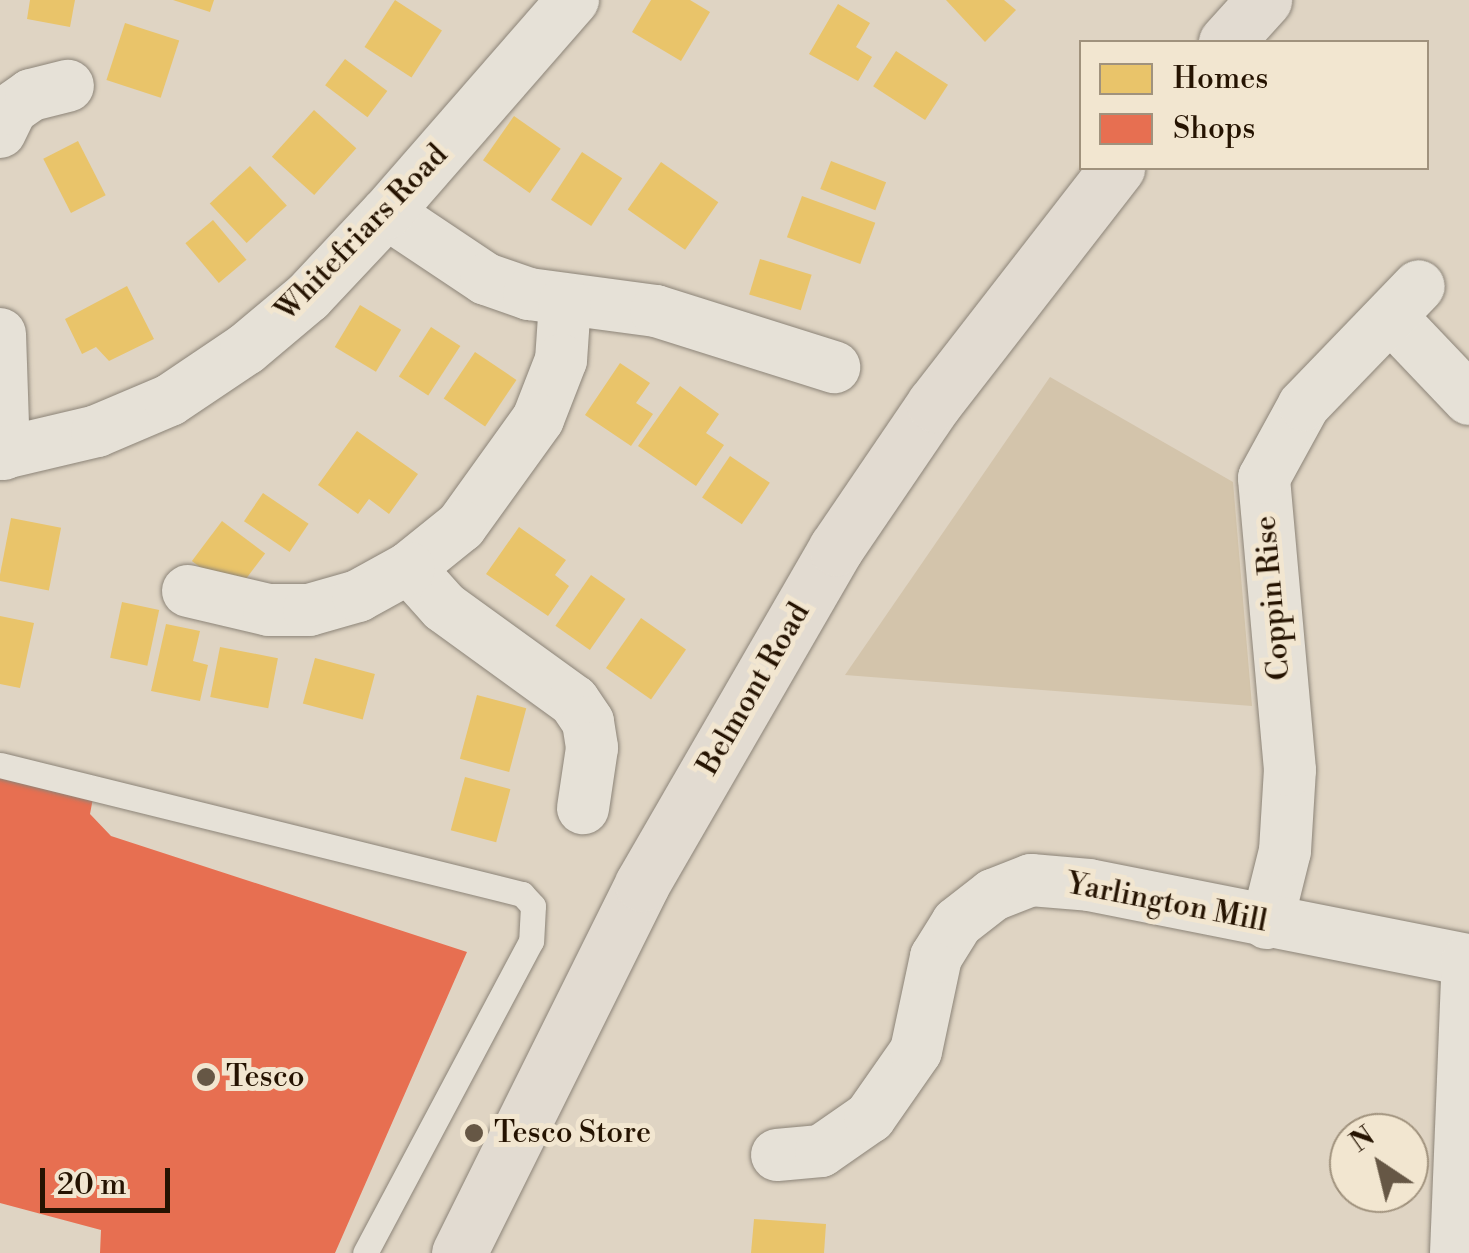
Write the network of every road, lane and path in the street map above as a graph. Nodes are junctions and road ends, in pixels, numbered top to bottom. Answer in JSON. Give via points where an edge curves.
{"nodes":[{"id":1,"x":573,"y":0,"type":"edge"},
{"id":2,"x":1264,"y":0,"type":"edge"},
{"id":3,"x":1228,"y":40,"type":"edge"},
{"id":4,"x":1116,"y":170,"type":"edge"},
{"id":5,"x":388,"y":213,"type":"junction"},
{"id":6,"x":564,"y":302,"type":"junction"},
{"id":7,"x":0,"y":334,"type":"edge"},
{"id":8,"x":834,"y":367,"type":"dead end"},
{"id":9,"x":1469,"y":399,"type":"edge"},
{"id":10,"x":2,"y":454,"type":"edge"},
{"id":11,"x":409,"y":568,"type":"junction"},
{"id":12,"x":188,"y":591,"type":"dead end"},
{"id":13,"x":0,"y":766,"type":"edge"},
{"id":14,"x":583,"y":808,"type":"dead end"},
{"id":15,"x":1267,"y":923,"type":"junction"},
{"id":16,"x":1468,"y":960,"type":"edge"},
{"id":17,"x":777,"y":1155,"type":"dead end"},
{"id":18,"x":364,"y":1253,"type":"edge"},
{"id":19,"x":459,"y":1253,"type":"edge"},
{"id":20,"x":1456,"y":1253,"type":"edge"}],
"edges":[{"from":1,"to":5,"type":"street","name":"Whitefriars Road"},
{"from":2,"to":3,"type":"highway"},
{"from":4,"to":19,"type":"highway","name":"Belmont Road","via":[[934,404],[818,580],[642,884]]},
{"from":5,"to":6,"type":"street","via":[[486,279]]},
{"from":5,"to":10,"type":"street","name":"Whitefriars Road","via":[[308,297],[170,400],[96,431]]},
{"from":6,"to":8,"type":"street","via":[[656,311]]},
{"from":6,"to":11,"type":"street","via":[[562,360],[538,419],[462,526]]},
{"from":7,"to":10,"type":"street"},
{"from":9,"to":15,"type":"street","name":"Coppin Rise","via":[[1405,302],[1304,404],[1264,478],[1290,770],[1284,851]]},
{"from":11,"to":12,"type":"street","via":[[358,596],[309,610],[269,610]]},
{"from":11,"to":14,"type":"street","via":[[444,608],[574,701],[588,722],[592,748]]},
{"from":13,"to":18,"type":"lane","via":[[522,894],[537,922]]},
{"from":15,"to":16,"type":"street","name":"Yarlington Mill"},
{"from":15,"to":17,"type":"street","name":"Yarlington Mill","via":[[1089,885],[1031,880],[992,895],[957,923],[936,957],[916,1051],[897,1088],[870,1117],[821,1150]]},
{"from":16,"to":20,"type":"street"}]}
